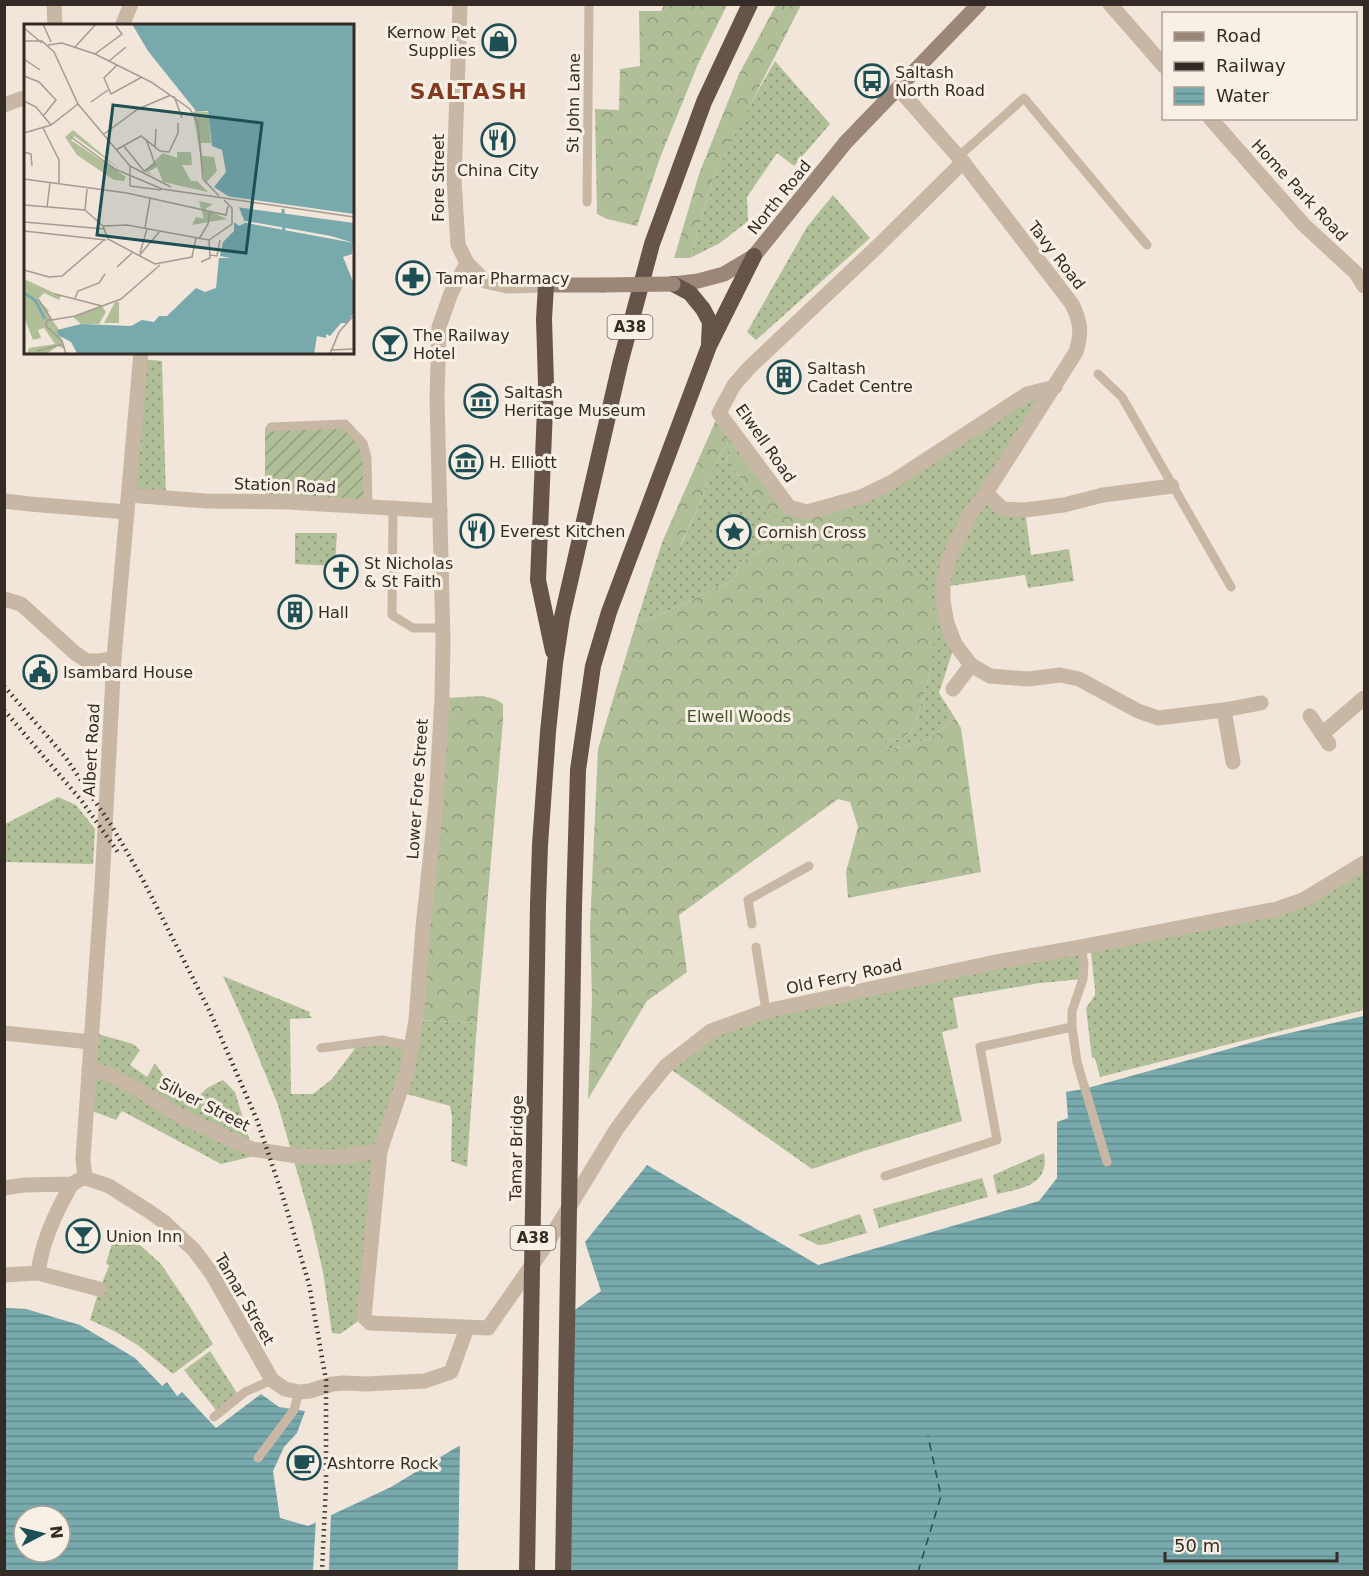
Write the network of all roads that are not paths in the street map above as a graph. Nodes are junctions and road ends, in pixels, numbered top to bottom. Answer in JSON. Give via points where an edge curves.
{"nodes":[{"id":1,"x":54,"y":4,"type":"edge"},
{"id":2,"x":131,"y":4,"type":"edge"},
{"id":3,"x":460,"y":4,"type":"edge"},
{"id":4,"x":589,"y":4,"type":"edge"},
{"id":5,"x":750,"y":4,"type":"edge"},
{"id":6,"x":979,"y":4,"type":"edge"},
{"id":7,"x":1110,"y":4,"type":"edge"},
{"id":8,"x":55,"y":24,"type":"edge"},
{"id":9,"x":123,"y":24,"type":"edge"},
{"id":10,"x":1162,"y":64,"type":"edge"},
{"id":11,"x":898,"y":88,"type":"junction"},
{"id":12,"x":24,"y":98,"type":"edge"},
{"id":13,"x":4,"y":105,"type":"edge"},
{"id":14,"x":1212,"y":120,"type":"edge"},
{"id":15,"x":960,"y":159,"type":"junction"},
{"id":16,"x":588,"y":202,"type":"dead end"},
{"id":17,"x":1147,"y":245,"type":"dead end"},
{"id":18,"x":754,"y":256,"type":"junction"},
{"id":19,"x":467,"y":264,"type":"junction"},
{"id":20,"x":673,"y":284,"type":"junction"},
{"id":21,"x":546,"y":285,"type":"junction"},
{"id":22,"x":1365,"y":286,"type":"edge"},
{"id":23,"x":709,"y":346,"type":"junction"},
{"id":24,"x":141,"y":354,"type":"edge"},
{"id":25,"x":1098,"y":374,"type":"dead end"},
{"id":26,"x":1055,"y":387,"type":"junction"},
{"id":27,"x":271,"y":427,"type":"dead end"},
{"id":28,"x":1172,"y":486,"type":"junction"},
{"id":29,"x":986,"y":493,"type":"junction"},
{"id":30,"x":129,"y":495,"type":"junction"},
{"id":31,"x":4,"y":501,"type":"edge"},
{"id":32,"x":368,"y":507,"type":"junction"},
{"id":33,"x":393,"y":509,"type":"junction"},
{"id":34,"x":440,"y":511,"type":"junction"},
{"id":35,"x":127,"y":512,"type":"junction"},
{"id":36,"x":1231,"y":587,"type":"dead end"},
{"id":37,"x":4,"y":599,"type":"edge"},
{"id":38,"x":442,"y":628,"type":"junction"},
{"id":39,"x":114,"y":658,"type":"junction"},
{"id":40,"x":555,"y":663,"type":"junction"},
{"id":41,"x":971,"y":665,"type":"junction"},
{"id":42,"x":953,"y":689,"type":"dead end"},
{"id":43,"x":1365,"y":698,"type":"edge"},
{"id":44,"x":1261,"y":703,"type":"dead end"},
{"id":45,"x":1224,"y":710,"type":"junction"},
{"id":46,"x":1310,"y":716,"type":"dead end"},
{"id":47,"x":1233,"y":762,"type":"dead end"},
{"id":48,"x":1365,"y":863,"type":"edge"},
{"id":49,"x":809,"y":866,"type":"dead end"},
{"id":50,"x":752,"y":924,"type":"dead end"},
{"id":51,"x":756,"y":947,"type":"dead end"},
{"id":52,"x":1081,"y":947,"type":"junction"},
{"id":53,"x":766,"y":1011,"type":"junction"},
{"id":54,"x":1072,"y":1027,"type":"junction"},
{"id":55,"x":4,"y":1033,"type":"edge"},
{"id":56,"x":90,"y":1042,"type":"junction"},
{"id":57,"x":412,"y":1046,"type":"junction"},
{"id":58,"x":321,"y":1048,"type":"dead end"},
{"id":59,"x":89,"y":1069,"type":"junction"},
{"id":60,"x":380,"y":1151,"type":"junction"},
{"id":61,"x":1107,"y":1162,"type":"dead end"},
{"id":62,"x":885,"y":1176,"type":"dead end"},
{"id":63,"x":78,"y":1181,"type":"junction"},
{"id":64,"x":4,"y":1188,"type":"edge"},
{"id":65,"x":38,"y":1273,"type":"junction"},
{"id":66,"x":4,"y":1275,"type":"edge"},
{"id":67,"x":99,"y":1290,"type":"dead end"},
{"id":68,"x":364,"y":1317,"type":"joint"},
{"id":69,"x":467,"y":1328,"type":"junction"},
{"id":70,"x":272,"y":1380,"type":"junction"},
{"id":71,"x":299,"y":1392,"type":"junction"},
{"id":72,"x":214,"y":1417,"type":"dead end"},
{"id":73,"x":258,"y":1458,"type":"dead end"},
{"id":74,"x":527,"y":1572,"type":"edge"},
{"id":75,"x":563,"y":1572,"type":"edge"}],
"edges":[{"from":1,"to":8,"type":"street"},
{"from":2,"to":9,"type":"street"},
{"from":3,"to":19,"type":"street","name":"Fore Street","via":[[454,207],[458,245]]},
{"from":4,"to":16,"type":"lane","name":"St John Lane"},
{"from":5,"to":40,"type":"highway","number":"A38","via":[[704,102],[652,244],[617,375]]},
{"from":6,"to":11,"type":"main road","name":"North Road"},
{"from":7,"to":10,"type":"street"},
{"from":11,"to":15,"type":"street","name":"Tavy Road"},
{"from":11,"to":18,"type":"main road","name":"North Road","via":[[846,142]]},
{"from":12,"to":13,"type":"street"},
{"from":14,"to":22,"type":"street","name":"Home Park Road","via":[[1304,225]]},
{"from":15,"to":17,"type":"lane","via":[[1024,98]]},
{"from":15,"to":26,"type":"street","name":"Tavy Road","via":[[1072,304],[1078,318],[1081,335],[1076,352]]},
{"from":15,"to":26,"type":"street","name":"Elwell Road","via":[[862,262],[750,367],[734,385],[719,413],[789,507],[807,512],[861,497],[892,482],[1027,394]]},
{"from":18,"to":20,"type":"main road","name":"North Road","via":[[724,274]]},
{"from":18,"to":23,"type":"highway","number":"A38"},
{"from":19,"to":21,"type":"street","via":[[485,281],[507,286]]},
{"from":19,"to":34,"type":"street","name":"Lower Fore Street","via":[[450,293],[439,327]]},
{"from":20,"to":21,"type":"main road","name":"North Road","bridge":true},
{"from":20,"to":23,"type":"highway","number":"A38","via":[[690,293],[703,309],[710,322]]},
{"from":21,"to":40,"type":"highway","number":"A38","via":[[538,580]]},
{"from":23,"to":75,"type":"highway","number":"A38","bridge":true,"via":[[609,612],[593,666],[578,770]]},
{"from":24,"to":30,"type":"street","name":"Albert Road"},
{"from":25,"to":28,"type":"lane","via":[[1122,398]]},
{"from":26,"to":29,"type":"street","name":"Tavy Road"},
{"from":27,"to":32,"type":"lane","via":[[345,424],[363,443]]},
{"from":28,"to":29,"type":"street","via":[[1025,510],[1004,509]]},
{"from":28,"to":36,"type":"lane"},
{"from":29,"to":41,"type":"street","name":"Tavy Road","via":[[969,516],[943,580],[947,623],[955,644]]},
{"from":30,"to":32,"type":"street","name":"Station Road"},
{"from":30,"to":35,"type":"street","name":"Albert Road"},
{"from":31,"to":35,"type":"street"},
{"from":32,"to":33,"type":"street","name":"Station Road"},
{"from":33,"to":34,"type":"street","name":"Station Road"},
{"from":33,"to":38,"type":"lane","via":[[392,615],[413,628]]},
{"from":34,"to":38,"type":"street","name":"Lower Fore Street"},
{"from":35,"to":39,"type":"street","name":"Albert Road"},
{"from":37,"to":39,"type":"street","via":[[21,604],[87,660]]},
{"from":38,"to":57,"type":"street","name":"Lower Fore Street","via":[[436,804]]},
{"from":39,"to":56,"type":"street","name":"Albert Road"},
{"from":40,"to":74,"type":"highway","name":"Tamar Bridge","number":"A38","bridge":true,"via":[[540,834]]},
{"from":41,"to":42,"type":"street"},
{"from":41,"to":45,"type":"street","via":[[990,676],[1028,679],[1060,675],[1079,679],[1158,718]]},
{"from":43,"to":46,"type":"street","via":[[1326,739]]},
{"from":44,"to":45,"type":"street"},
{"from":45,"to":47,"type":"street"},
{"from":48,"to":52,"type":"street","name":"Old Ferry Road","via":[[1305,899],[1277,909]]},
{"from":49,"to":50,"type":"lane","via":[[748,900]]},
{"from":51,"to":53,"type":"lane"},
{"from":52,"to":53,"type":"street","name":"Old Ferry Road"},
{"from":52,"to":54,"type":"lane","via":[[1083,979],[1072,1011]]},
{"from":53,"to":69,"type":"street","name":"Old Ferry Road","via":[[711,1031],[666,1066],[616,1130],[546,1245],[488,1328]]},
{"from":54,"to":61,"type":"lane","via":[[1077,1062]]},
{"from":54,"to":62,"type":"lane","via":[[980,1047],[997,1140]]},
{"from":55,"to":56,"type":"street"},
{"from":56,"to":59,"type":"street"},
{"from":57,"to":58,"type":"lane","via":[[382,1040]]},
{"from":57,"to":60,"type":"street","name":"Lower Fore Street"},
{"from":59,"to":60,"type":"street","name":"Silver Street","via":[[109,1074],[178,1114],[252,1149],[339,1157]]},
{"from":59,"to":63,"type":"street"},
{"from":60,"to":68,"type":"street","name":"Lower Fore Street"},
{"from":63,"to":64,"type":"street"},
{"from":63,"to":65,"type":"street","via":[[56,1210]]},
{"from":63,"to":70,"type":"street","name":"Tamar Street","via":[[109,1186],[164,1222],[194,1250],[212,1274]]},
{"from":65,"to":66,"type":"street"},
{"from":65,"to":67,"type":"street"},
{"from":68,"to":69,"type":"street","name":"Old Ferry Road","via":[[370,1323]]},
{"from":69,"to":71,"type":"street","via":[[451,1372],[425,1381],[332,1384]]},
{"from":70,"to":71,"type":"street"},
{"from":70,"to":72,"type":"lane","via":[[245,1392]]},
{"from":71,"to":73,"type":"lane","via":[[294,1410]]}]}
